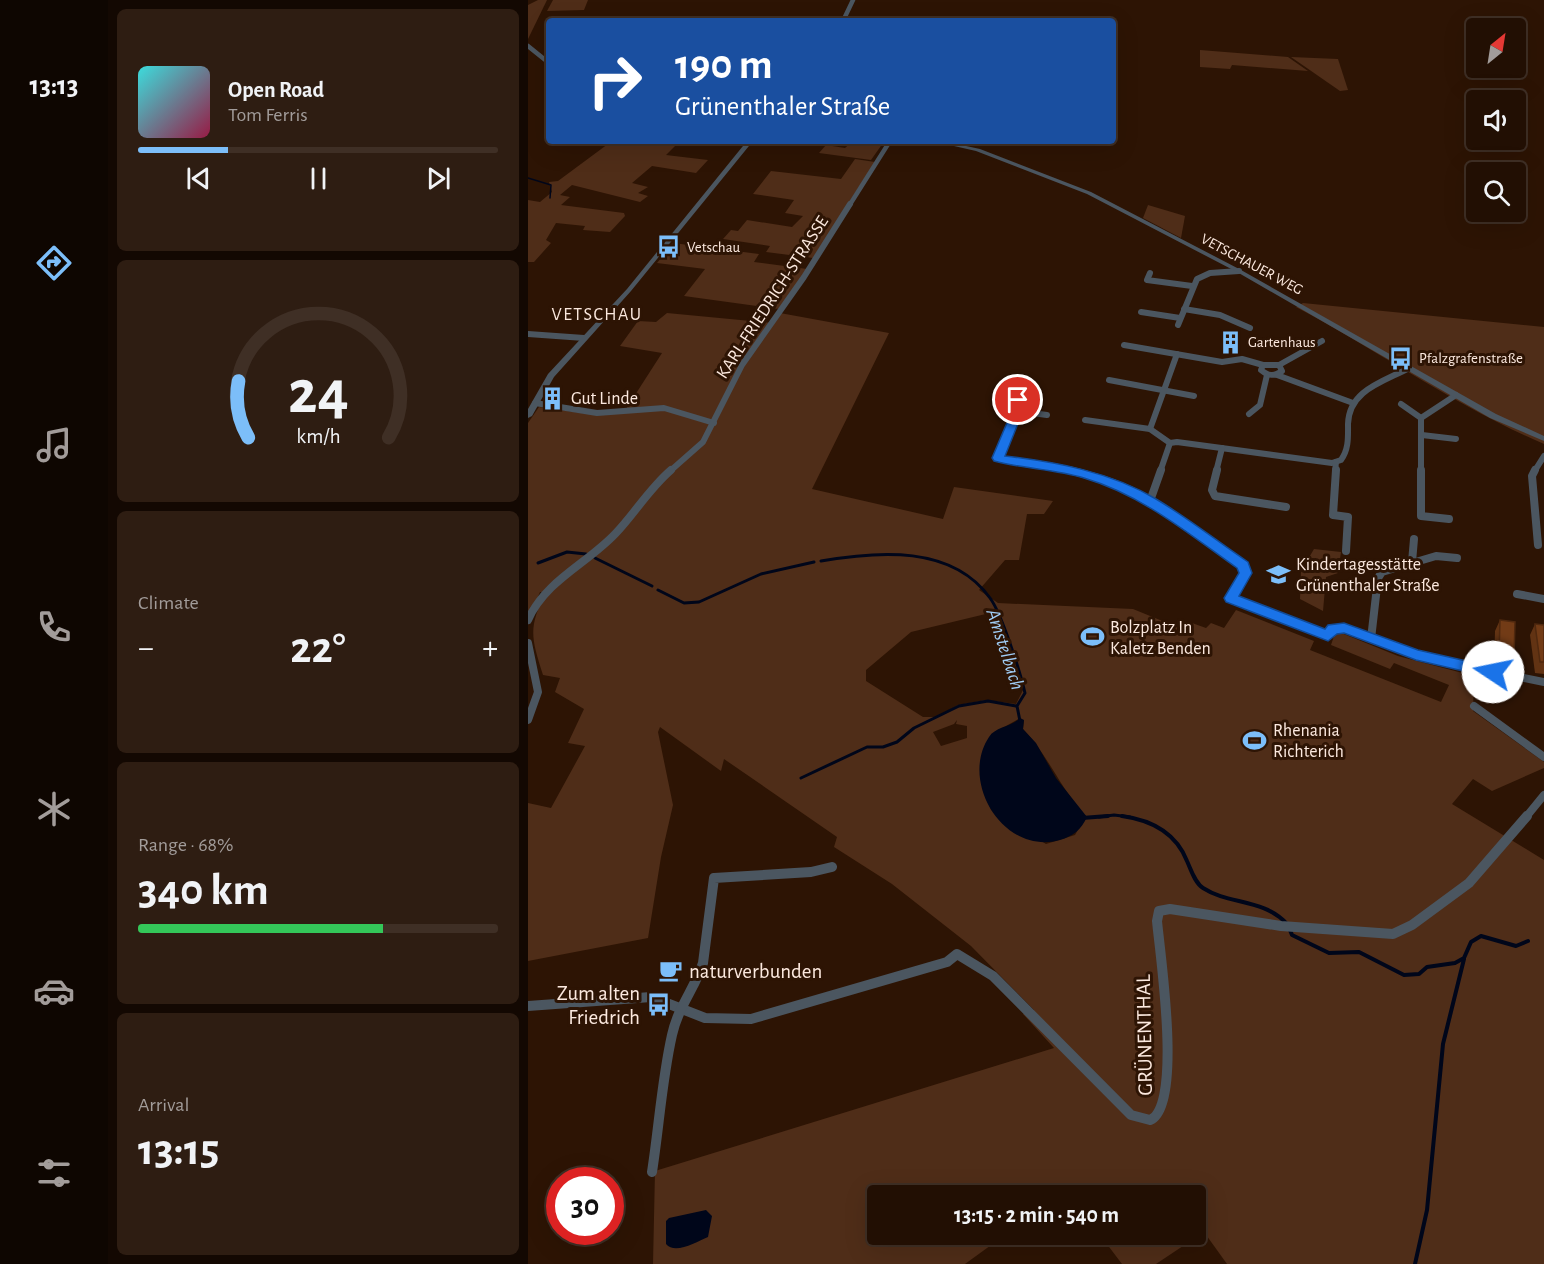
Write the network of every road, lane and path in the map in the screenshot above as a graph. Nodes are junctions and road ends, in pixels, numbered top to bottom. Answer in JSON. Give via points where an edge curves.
{"nodes":[{"id":1,"x":853,"y":0,"type":"edge"},
{"id":2,"x":844,"y":18,"type":"edge"},
{"id":3,"x":528,"y":46,"type":"edge"},
{"id":4,"x":546,"y":61,"type":"edge"},
{"id":5,"x":748,"y":144,"type":"edge"},
{"id":6,"x":888,"y":144,"type":"edge"},
{"id":7,"x":949,"y":144,"type":"edge"},
{"id":8,"x":1239,"y":272,"type":"junction"},
{"id":9,"x":1150,"y":273,"type":"dead end"},
{"id":10,"x":1192,"y":286,"type":"junction"},
{"id":11,"x":1184,"y":309,"type":"junction"},
{"id":12,"x":1141,"y":312,"type":"dead end"},
{"id":13,"x":1250,"y":328,"type":"dead end"},
{"id":14,"x":528,"y":334,"type":"edge"},
{"id":15,"x":584,"y":338,"type":"junction"},
{"id":16,"x":1323,"y":341,"type":"dead end"},
{"id":17,"x":1124,"y":345,"type":"dead end"},
{"id":18,"x":1177,"y":354,"type":"junction"},
{"id":19,"x":1263,"y":365,"type":"junction"},
{"id":20,"x":1279,"y":365,"type":"junction"},
{"id":21,"x":1409,"y":368,"type":"junction"},
{"id":22,"x":1267,"y":375,"type":"junction"},
{"id":23,"x":1277,"y":375,"type":"junction"},
{"id":24,"x":1109,"y":380,"type":"dead end"},
{"id":25,"x":1163,"y":390,"type":"junction"},
{"id":26,"x":1194,"y":396,"type":"dead end"},
{"id":27,"x":1456,"y":396,"type":"junction"},
{"id":28,"x":1018,"y":400,"type":"dead end"},
{"id":29,"x":535,"y":403,"type":"junction"},
{"id":30,"x":1353,"y":403,"type":"junction"},
{"id":31,"x":1401,"y":404,"type":"dead end"},
{"id":32,"x":1017,"y":411,"type":"junction"},
{"id":33,"x":1249,"y":414,"type":"dead end"},
{"id":34,"x":1047,"y":415,"type":"dead end"},
{"id":35,"x":528,"y":416,"type":"edge"},
{"id":36,"x":1422,"y":418,"type":"junction"},
{"id":37,"x":1085,"y":420,"type":"dead end"},
{"id":38,"x":714,"y":423,"type":"junction"},
{"id":39,"x":1150,"y":429,"type":"junction"},
{"id":40,"x":1422,"y":435,"type":"junction"},
{"id":41,"x":1456,"y":439,"type":"dead end"},
{"id":42,"x":1544,"y":439,"type":"edge"},
{"id":43,"x":1170,"y":443,"type":"junction"},
{"id":44,"x":1222,"y":448,"type":"junction"},
{"id":45,"x":1544,"y":456,"type":"edge"},
{"id":46,"x":1336,"y":462,"type":"junction"},
{"id":47,"x":1150,"y":501,"type":"junction"},
{"id":48,"x":1286,"y":507,"type":"dead end"},
{"id":49,"x":1449,"y":519,"type":"dead end"},
{"id":50,"x":1413,"y":539,"type":"dead end"},
{"id":51,"x":1538,"y":545,"type":"dead end"},
{"id":52,"x":1346,"y":551,"type":"dead end"},
{"id":53,"x":1457,"y":558,"type":"dead end"},
{"id":54,"x":1412,"y":562,"type":"junction"},
{"id":55,"x":1517,"y":594,"type":"dead end"},
{"id":56,"x":1544,"y":599,"type":"edge"},
{"id":57,"x":528,"y":620,"type":"edge"},
{"id":58,"x":1371,"y":639,"type":"junction"},
{"id":59,"x":528,"y":643,"type":"edge"},
{"id":60,"x":1544,"y":682,"type":"edge"},
{"id":61,"x":1474,"y":706,"type":"dead end"},
{"id":62,"x":528,"y":720,"type":"edge"},
{"id":63,"x":1544,"y":757,"type":"edge"},
{"id":64,"x":1544,"y":795,"type":"edge"},
{"id":65,"x":832,"y":867,"type":"dead end"},
{"id":66,"x":528,"y":1006,"type":"edge"},
{"id":67,"x":682,"y":1007,"type":"junction"},
{"id":68,"x":652,"y":1172,"type":"dead end"}],
"edges":[{"from":1,"to":2,"type":"street"},
{"from":3,"to":4,"type":"street"},
{"from":5,"to":15,"type":"street","via":[[681,229]]},
{"from":6,"to":38,"type":"street","name":"KARL-FRIEDRICH-STRASSE","via":[[804,277],[742,365]]},
{"from":7,"to":8,"type":"street","name":"VETSCHAUER WEG","via":[[978,150],[1071,185]]},
{"from":8,"to":10,"type":"street","via":[[1210,273]]},
{"from":8,"to":21,"type":"street","name":"VETSCHAUER WEG"},
{"from":9,"to":10,"type":"street","via":[[1147,280]]},
{"from":10,"to":11,"type":"street"},
{"from":11,"to":12,"type":"street","via":[[1179,322]]},
{"from":11,"to":13,"type":"street","via":[[1220,315]]},
{"from":14,"to":15,"type":"street"},
{"from":15,"to":29,"type":"street","via":[[551,375]]},
{"from":16,"to":20,"type":"street"},
{"from":17,"to":18,"type":"street"},
{"from":18,"to":19,"type":"street","via":[[1222,362],[1242,359]]},
{"from":18,"to":25,"type":"street"},
{"from":19,"to":20,"type":"street"},
{"from":19,"to":22,"type":"street","via":[[1261,370]]},
{"from":20,"to":23,"type":"street","via":[[1282,371]]},
{"from":21,"to":27,"type":"street","name":"VETSCHAUER WEG"},
{"from":21,"to":30,"type":"street"},
{"from":22,"to":23,"type":"street"},
{"from":22,"to":33,"type":"street","via":[[1260,405]]},
{"from":23,"to":30,"type":"street"},
{"from":24,"to":25,"type":"street"},
{"from":25,"to":26,"type":"street"},
{"from":25,"to":39,"type":"street"},
{"from":27,"to":36,"type":"street"},
{"from":27,"to":42,"type":"street","name":"VETSCHAUER WEG"},
{"from":28,"to":32,"type":"street"},
{"from":29,"to":35,"type":"street"},
{"from":29,"to":38,"type":"street","via":[[597,413],[664,408]]},
{"from":30,"to":46,"type":"street","via":[[1345,454]]},
{"from":31,"to":36,"type":"street"},
{"from":32,"to":34,"type":"street"},
{"from":32,"to":47,"type":"street","via":[[998,458],[1090,475]]},
{"from":36,"to":40,"type":"street"},
{"from":37,"to":39,"type":"street"},
{"from":38,"to":57,"type":"street","name":"KARL-FRIEDRICH-STRASSE","via":[[703,442],[655,484],[615,534],[549,588]]},
{"from":39,"to":43,"type":"street"},
{"from":40,"to":41,"type":"street"},
{"from":40,"to":49,"type":"street","via":[[1421,516]]},
{"from":43,"to":44,"type":"street"},
{"from":43,"to":47,"type":"street"},
{"from":44,"to":46,"type":"street"},
{"from":44,"to":48,"type":"street","via":[[1212,490],[1215,496]]},
{"from":45,"to":51,"type":"street","via":[[1532,476]]},
{"from":46,"to":52,"type":"street","via":[[1332,515],[1348,517]]},
{"from":47,"to":58,"type":"street","via":[[1243,565],[1246,573],[1231,598],[1328,636],[1337,627]]},
{"from":50,"to":54,"type":"street"},
{"from":53,"to":54,"type":"street","via":[[1436,556]]},
{"from":54,"to":58,"type":"street","via":[[1388,568],[1378,578]]},
{"from":55,"to":56,"type":"street"},
{"from":58,"to":60,"type":"street","via":[[1433,660]]},
{"from":59,"to":62,"type":"street","via":[[538,692]]},
{"from":61,"to":63,"type":"street"},
{"from":64,"to":67,"type":"street","name":"GRÜNENTHAL","via":[[1482,871],[1393,934],[1159,911],[1166,1096],[1154,1119],[1144,1121],[1131,1115],[993,976],[957,954],[947,962],[751,1019],[705,1018]]},
{"from":65,"to":67,"type":"street","via":[[811,872],[714,878],[703,963]]},
{"from":66,"to":67,"type":"street","name":"GRÜNENTHAL","via":[[637,997],[669,1001]]},
{"from":67,"to":68,"type":"street","via":[[668,1051]]}]}
